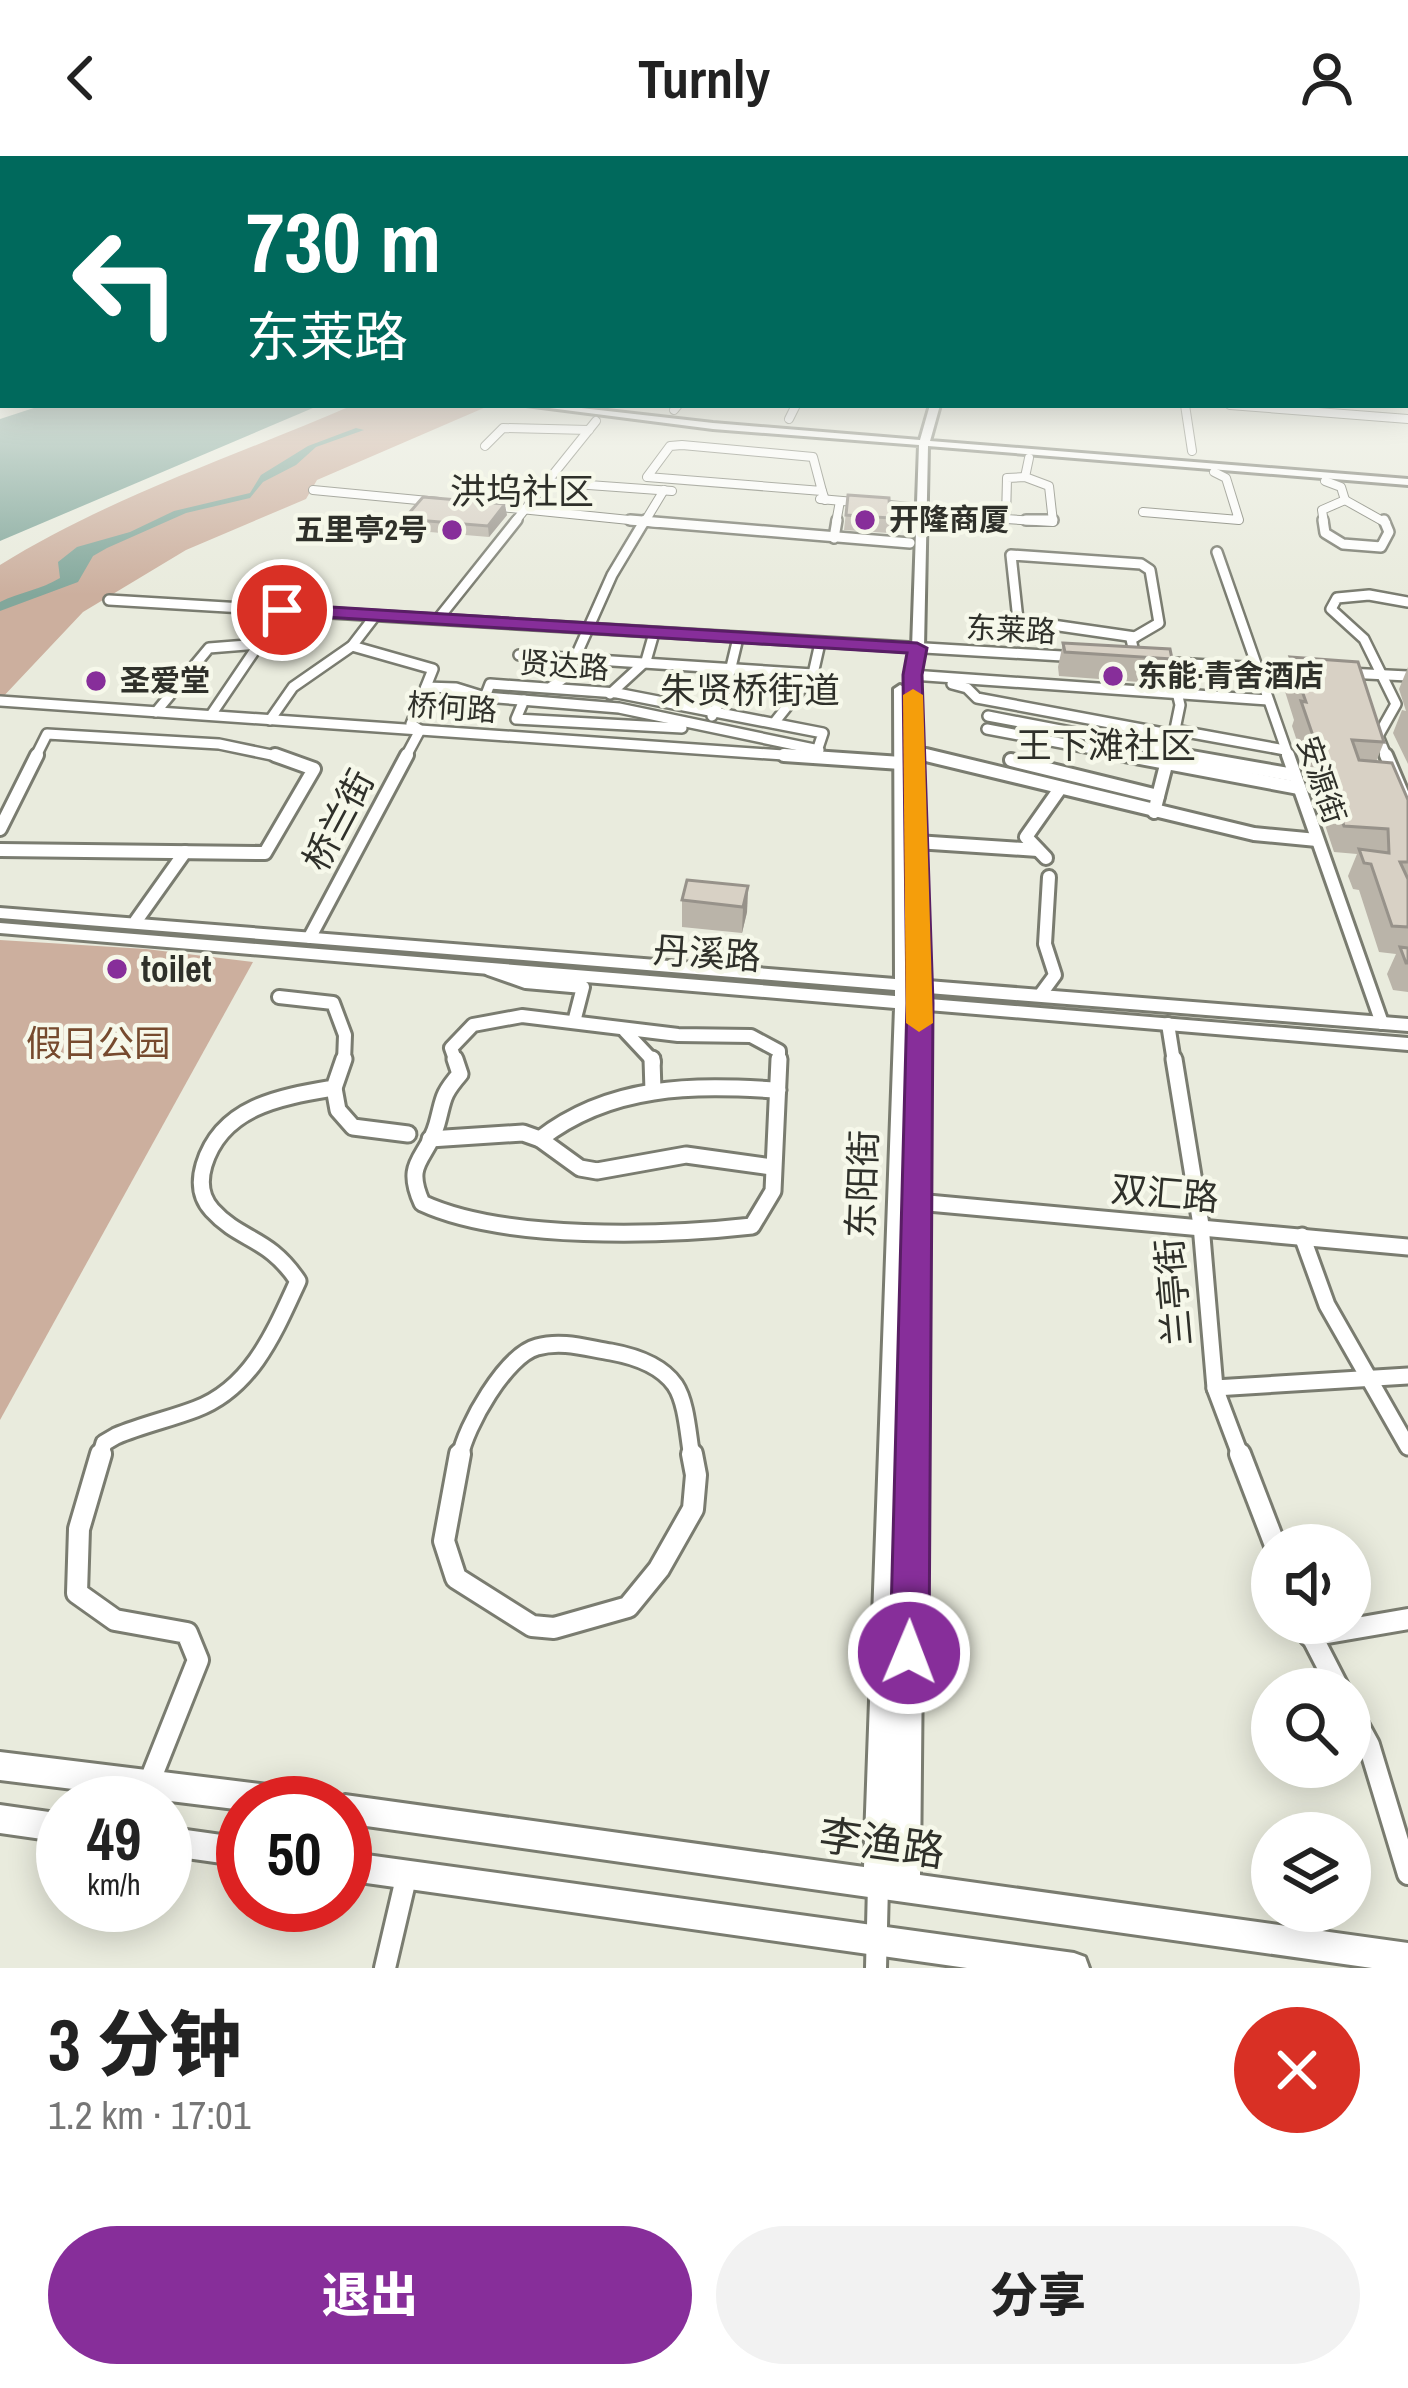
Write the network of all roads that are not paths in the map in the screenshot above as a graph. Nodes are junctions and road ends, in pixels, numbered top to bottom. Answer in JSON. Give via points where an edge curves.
{"nodes":[{"id":1,"x":696,"y":426,"type":"edge"},
{"id":2,"x":775,"y":426,"type":"edge"},
{"id":3,"x":920,"y":426,"type":"edge"},
{"id":4,"x":925,"y":426,"type":"edge"},
{"id":5,"x":1188,"y":426,"type":"edge"},
{"id":6,"x":748,"y":432,"type":"junction"},
{"id":7,"x":918,"y":440,"type":"junction"},
{"id":8,"x":485,"y":446,"type":"dead end"},
{"id":9,"x":737,"y":450,"type":"junction"},
{"id":10,"x":1192,"y":451,"type":"dead end"},
{"id":11,"x":1029,"y":458,"type":"dead end"},
{"id":12,"x":1265,"y":471,"type":"junction"},
{"id":13,"x":1214,"y":472,"type":"dead end"},
{"id":14,"x":1025,"y":477,"type":"junction"},
{"id":15,"x":1408,"y":481,"type":"edge"},
{"id":16,"x":548,"y":482,"type":"junction"},
{"id":17,"x":1325,"y":482,"type":"junction"},
{"id":18,"x":313,"y":490,"type":"dead end"},
{"id":19,"x":664,"y":490,"type":"junction"},
{"id":20,"x":824,"y":495,"type":"junction"},
{"id":21,"x":1346,"y":500,"type":"junction"},
{"id":22,"x":840,"y":501,"type":"junction"},
{"id":23,"x":449,"y":502,"type":"edge"},
{"id":24,"x":472,"y":505,"type":"edge"},
{"id":25,"x":911,"y":507,"type":"junction"},
{"id":26,"x":523,"y":510,"type":"junction"},
{"id":27,"x":1143,"y":512,"type":"dead end"},
{"id":28,"x":648,"y":520,"type":"junction"},
{"id":29,"x":834,"y":538,"type":"junction"},
{"id":30,"x":910,"y":543,"type":"junction"},
{"id":31,"x":1217,"y":552,"type":"dead end"},
{"id":32,"x":109,"y":600,"type":"dead end"},
{"id":33,"x":1408,"y":602,"type":"edge"},
{"id":34,"x":282,"y":610,"type":"junction"},
{"id":35,"x":375,"y":616,"type":"junction"},
{"id":36,"x":438,"y":620,"type":"junction"},
{"id":37,"x":589,"y":628,"type":"junction"},
{"id":38,"x":654,"y":632,"type":"junction"},
{"id":39,"x":1135,"y":637,"type":"junction"},
{"id":40,"x":738,"y":638,"type":"junction"},
{"id":41,"x":820,"y":643,"type":"junction"},
{"id":42,"x":259,"y":644,"type":"junction"},
{"id":43,"x":352,"y":646,"type":"junction"},
{"id":44,"x":912,"y":648,"type":"junction"},
{"id":45,"x":519,"y":655,"type":"dead end"},
{"id":46,"x":1092,"y":658,"type":"edge"},
{"id":47,"x":574,"y":659,"type":"junction"},
{"id":48,"x":1114,"y":659,"type":"edge"},
{"id":49,"x":1136,"y":661,"type":"junction"},
{"id":50,"x":1170,"y":662,"type":"junction"},
{"id":51,"x":644,"y":663,"type":"junction"},
{"id":52,"x":1256,"y":668,"type":"junction"},
{"id":53,"x":730,"y":669,"type":"junction"},
{"id":54,"x":1319,"y":671,"type":"edge"},
{"id":55,"x":1340,"y":672,"type":"edge"},
{"id":56,"x":813,"y":674,"type":"junction"},
{"id":57,"x":1382,"y":674,"type":"junction"},
{"id":58,"x":912,"y":675,"type":"junction"},
{"id":59,"x":1408,"y":676,"type":"edge"},
{"id":60,"x":426,"y":687,"type":"junction"},
{"id":61,"x":549,"y":688,"type":"junction"},
{"id":62,"x":611,"y":693,"type":"junction"},
{"id":63,"x":1179,"y":694,"type":"junction"},
{"id":64,"x":485,"y":697,"type":"junction"},
{"id":65,"x":528,"y":700,"type":"junction"},
{"id":66,"x":1268,"y":700,"type":"junction"},
{"id":67,"x":0,"y":701,"type":"edge"},
{"id":68,"x":598,"y":706,"type":"junction"},
{"id":69,"x":156,"y":712,"type":"junction"},
{"id":70,"x":714,"y":712,"type":"junction"},
{"id":71,"x":211,"y":716,"type":"junction"},
{"id":72,"x":1084,"y":718,"type":"junction"},
{"id":73,"x":270,"y":720,"type":"junction"},
{"id":74,"x":774,"y":723,"type":"junction"},
{"id":75,"x":987,"y":723,"type":"dead end"},
{"id":76,"x":706,"y":725,"type":"junction"},
{"id":77,"x":419,"y":730,"type":"junction"},
{"id":78,"x":732,"y":730,"type":"junction"},
{"id":79,"x":1174,"y":732,"type":"junction"},
{"id":80,"x":1077,"y":740,"type":"junction"},
{"id":81,"x":1286,"y":750,"type":"junction"},
{"id":82,"x":817,"y":754,"type":"junction"},
{"id":83,"x":1169,"y":756,"type":"junction"},
{"id":84,"x":908,"y":758,"type":"junction"},
{"id":85,"x":1011,"y":760,"type":"dead end"},
{"id":86,"x":1068,"y":776,"type":"junction"},
{"id":87,"x":1297,"y":782,"type":"junction"},
{"id":88,"x":1059,"y":790,"type":"junction"},
{"id":89,"x":1159,"y":796,"type":"junction"},
{"id":90,"x":1408,"y":807,"type":"edge"},
{"id":91,"x":1154,"y":812,"type":"junction"},
{"id":92,"x":0,"y":829,"type":"edge"},
{"id":93,"x":1317,"y":840,"type":"junction"},
{"id":94,"x":916,"y":842,"type":"junction"},
{"id":95,"x":0,"y":850,"type":"edge"},
{"id":96,"x":184,"y":852,"type":"junction"},
{"id":97,"x":1049,"y":878,"type":"dead end"},
{"id":98,"x":0,"y":913,"type":"edge"},
{"id":99,"x":136,"y":921,"type":"junction"},
{"id":100,"x":0,"y":928,"type":"edge"},
{"id":101,"x":310,"y":937,"type":"junction"},
{"id":102,"x":489,"y":969,"type":"junction"},
{"id":103,"x":912,"y":992,"type":"junction"},
{"id":104,"x":1041,"y":994,"type":"junction"},
{"id":105,"x":279,"y":997,"type":"dead end"},
{"id":106,"x":574,"y":1022,"type":"junction"},
{"id":107,"x":1382,"y":1023,"type":"junction"},
{"id":108,"x":1168,"y":1024,"type":"junction"},
{"id":109,"x":1408,"y":1025,"type":"edge"},
{"id":110,"x":620,"y":1027,"type":"junction"},
{"id":111,"x":1408,"y":1044,"type":"edge"},
{"id":112,"x":334,"y":1088,"type":"junction"},
{"id":113,"x":778,"y":1090,"type":"junction"},
{"id":114,"x":653,"y":1091,"type":"junction"},
{"id":115,"x":408,"y":1134,"type":"dead end"},
{"id":116,"x":540,"y":1138,"type":"junction"},
{"id":117,"x":430,"y":1139,"type":"junction"},
{"id":118,"x":772,"y":1167,"type":"junction"},
{"id":119,"x":916,"y":1202,"type":"junction"},
{"id":120,"x":1201,"y":1225,"type":"junction"},
{"id":121,"x":1302,"y":1236,"type":"junction"},
{"id":122,"x":1408,"y":1247,"type":"edge"},
{"id":123,"x":1408,"y":1376,"type":"edge"},
{"id":124,"x":1372,"y":1377,"type":"junction"},
{"id":125,"x":1215,"y":1388,"type":"junction"},
{"id":126,"x":1408,"y":1447,"type":"edge"},
{"id":127,"x":1267,"y":1524,"type":"edge"},
{"id":128,"x":1408,"y":1619,"type":"edge"},
{"id":129,"x":1371,"y":1623,"type":"edge"},
{"id":130,"x":554,"y":1628,"type":"joint"},
{"id":131,"x":1371,"y":1752,"type":"edge"},
{"id":132,"x":0,"y":1766,"type":"edge"},
{"id":133,"x":88,"y":1776,"type":"edge"},
{"id":134,"x":152,"y":1776,"type":"edge"},
{"id":135,"x":372,"y":1813,"type":"edge"},
{"id":136,"x":0,"y":1820,"type":"edge"},
{"id":137,"x":36,"y":1825,"type":"edge"},
{"id":138,"x":372,"y":1870,"type":"edge"},
{"id":139,"x":406,"y":1874,"type":"junction"},
{"id":140,"x":1408,"y":1874,"type":"edge"},
{"id":141,"x":892,"y":1887,"type":"junction"},
{"id":142,"x":877,"y":1954,"type":"edge"},
{"id":143,"x":1408,"y":1958,"type":"edge"},
{"id":144,"x":385,"y":1968,"type":"edge"},
{"id":145,"x":1074,"y":1968,"type":"edge"}],
"edges":[{"from":1,"to":6,"type":"main road"},
{"from":2,"to":7,"type":"main road"},
{"from":3,"to":7,"type":"main road","name":"东阳街"},
{"from":4,"to":7,"type":"main road","name":"东阳街"},
{"from":5,"to":10,"type":"street"},
{"from":6,"to":7,"type":"main road"},
{"from":6,"to":9,"type":"street"},
{"from":7,"to":12,"type":"main road"},
{"from":7,"to":15,"type":"main road"},
{"from":7,"to":25,"type":"main road","name":"东阳街"},
{"from":7,"to":44,"type":"main road","name":"东阳街"},
{"from":8,"to":16,"type":"street","via":[[503,428],[593,426]]},
{"from":9,"to":20,"type":"street","via":[[813,458]]},
{"from":9,"to":20,"type":"street","via":[[670,446],[647,478]]},
{"from":11,"to":14,"type":"street"},
{"from":12,"to":15,"type":"main road"},
{"from":12,"to":17,"type":"main road"},
{"from":13,"to":27,"type":"street","via":[[1226,478],[1239,520]]},
{"from":14,"to":14,"type":"street","via":[[1006,478],[1006,519],[1053,522],[1049,486]]},
{"from":15,"to":17,"type":"main road"},
{"from":16,"to":19,"type":"street"},
{"from":16,"to":26,"type":"street"},
{"from":17,"to":21,"type":"street","via":[[1341,487]]},
{"from":18,"to":23,"type":"street"},
{"from":19,"to":20,"type":"street"},
{"from":19,"to":28,"type":"street"},
{"from":20,"to":22,"type":"street"},
{"from":21,"to":21,"type":"street","via":[[1322,510],[1325,533],[1343,544],[1381,547],[1385,520]]},
{"from":22,"to":25,"type":"street"},
{"from":22,"to":29,"type":"street"},
{"from":24,"to":26,"type":"street"},
{"from":25,"to":30,"type":"main road","name":"东阳街"},
{"from":26,"to":28,"type":"street"},
{"from":26,"to":36,"type":"street"},
{"from":28,"to":29,"type":"street"},
{"from":28,"to":37,"type":"street","via":[[611,575]]},
{"from":29,"to":30,"type":"street"},
{"from":30,"to":44,"type":"main road","name":"东阳街"},
{"from":31,"to":52,"type":"street","name":"安源街"},
{"from":32,"to":34,"type":"street","name":"东莱路"},
{"from":33,"to":57,"type":"street","via":[[1369,595],[1332,604]]},
{"from":34,"to":35,"type":"street","name":"东莱路"},
{"from":34,"to":42,"type":"street"},
{"from":35,"to":36,"type":"street","name":"东莱路"},
{"from":35,"to":43,"type":"street"},
{"from":36,"to":37,"type":"street","name":"东莱路"},
{"from":37,"to":38,"type":"street","name":"东莱路"},
{"from":37,"to":47,"type":"street"},
{"from":38,"to":40,"type":"street","name":"东莱路"},
{"from":38,"to":51,"type":"street"},
{"from":39,"to":39,"type":"street","via":[[1159,623],[1150,570],[1141,564],[1011,555],[1018,620]]},
{"from":39,"to":49,"type":"street"},
{"from":40,"to":41,"type":"street","name":"东莱路"},
{"from":40,"to":53,"type":"street"},
{"from":41,"to":44,"type":"street","name":"东莱路"},
{"from":41,"to":56,"type":"street"},
{"from":42,"to":69,"type":"street","via":[[209,648]]},
{"from":42,"to":71,"type":"street"},
{"from":43,"to":60,"type":"street","via":[[433,669]]},
{"from":43,"to":73,"type":"street","via":[[293,687]]},
{"from":44,"to":46,"type":"street","name":"东莱路"},
{"from":44,"to":58,"type":"main road","name":"东阳街"},
{"from":44,"to":84,"type":"main road","name":"东阳街","via":[[900,674]]},
{"from":45,"to":47,"type":"street"},
{"from":47,"to":51,"type":"street"},
{"from":47,"to":61,"type":"street"},
{"from":48,"to":49,"type":"street"},
{"from":49,"to":50,"type":"street"},
{"from":50,"to":52,"type":"street"},
{"from":50,"to":63,"type":"street"},
{"from":51,"to":53,"type":"street"},
{"from":51,"to":62,"type":"street"},
{"from":52,"to":54,"type":"street"},
{"from":52,"to":66,"type":"street","name":"安源街"},
{"from":53,"to":56,"type":"street"},
{"from":53,"to":70,"type":"street"},
{"from":55,"to":57,"type":"street"},
{"from":56,"to":74,"type":"street"},
{"from":57,"to":59,"type":"street"},
{"from":57,"to":90,"type":"street","via":[[1396,704],[1378,736]]},
{"from":58,"to":63,"type":"street"},
{"from":58,"to":72,"type":"street","via":[[967,688],[977,698]]},
{"from":58,"to":84,"type":"main road","name":"东阳街"},
{"from":60,"to":64,"type":"street","name":"贤达路"},
{"from":60,"to":77,"type":"street","name":"桥兰街","via":[[411,724]]},
{"from":61,"to":62,"type":"street","name":"贤达路"},
{"from":61,"to":64,"type":"street","name":"贤达路","via":[[490,684]]},
{"from":61,"to":65,"type":"street"},
{"from":62,"to":68,"type":"street"},
{"from":62,"to":70,"type":"street","name":"贤达路"},
{"from":63,"to":66,"type":"street"},
{"from":63,"to":79,"type":"street"},
{"from":64,"to":65,"type":"street"},
{"from":65,"to":68,"type":"street"},
{"from":65,"to":78,"type":"street","via":[[515,719]]},
{"from":66,"to":81,"type":"street","name":"安源街"},
{"from":67,"to":69,"type":"street","name":"桥何路"},
{"from":68,"to":76,"type":"street"},
{"from":69,"to":71,"type":"street","name":"桥何路"},
{"from":70,"to":74,"type":"street","name":"贤达路"},
{"from":70,"to":76,"type":"street"},
{"from":71,"to":73,"type":"street","name":"桥何路"},
{"from":72,"to":79,"type":"street"},
{"from":72,"to":80,"type":"street"},
{"from":73,"to":77,"type":"street","name":"桥何路"},
{"from":74,"to":82,"type":"street","name":"贤达路","via":[[823,734]]},
{"from":75,"to":80,"type":"street"},
{"from":76,"to":78,"type":"street"},
{"from":77,"to":82,"type":"street","name":"桥何路"},
{"from":77,"to":101,"type":"street","name":"桥兰街"},
{"from":78,"to":82,"type":"street"},
{"from":79,"to":81,"type":"street"},
{"from":79,"to":83,"type":"street"},
{"from":80,"to":83,"type":"street"},
{"from":80,"to":86,"type":"street"},
{"from":81,"to":87,"type":"street","name":"安源街"},
{"from":82,"to":84,"type":"street","name":"桥何路"},
{"from":83,"to":87,"type":"street"},
{"from":83,"to":89,"type":"street"},
{"from":84,"to":88,"type":"street","name":"桥何路"},
{"from":84,"to":94,"type":"main road","name":"东阳街"},
{"from":84,"to":103,"type":"main road","name":"东阳街"},
{"from":85,"to":86,"type":"street"},
{"from":86,"to":89,"type":"street"},
{"from":87,"to":93,"type":"street","name":"安源街"},
{"from":88,"to":91,"type":"street","name":"桥何路"},
{"from":88,"to":94,"type":"street","via":[[1026,837],[1042,854]]},
{"from":89,"to":91,"type":"street"},
{"from":91,"to":93,"type":"street","name":"桥何路"},
{"from":92,"to":96,"type":"street","via":[[47,734],[247,748],[314,769],[265,854]]},
{"from":93,"to":107,"type":"street","name":"安源街"},
{"from":94,"to":103,"type":"main road","name":"东阳街"},
{"from":95,"to":96,"type":"street"},
{"from":96,"to":99,"type":"street"},
{"from":97,"to":104,"type":"street","via":[[1045,944],[1055,975]]},
{"from":98,"to":99,"type":"main road","name":"丹溪路"},
{"from":99,"to":101,"type":"main road","name":"丹溪路"},
{"from":100,"to":102,"type":"main road","name":"丹溪路"},
{"from":101,"to":103,"type":"main road","name":"丹溪路"},
{"from":102,"to":103,"type":"main road","name":"丹溪路"},
{"from":102,"to":106,"type":"street","via":[[584,987]]},
{"from":103,"to":104,"type":"main road","name":"丹溪路"},
{"from":103,"to":108,"type":"main road","name":"丹溪路"},
{"from":103,"to":119,"type":"main road","name":"东阳街"},
{"from":103,"to":141,"type":"main road","name":"东阳街"},
{"from":104,"to":107,"type":"main road","name":"丹溪路"},
{"from":105,"to":112,"type":"street","via":[[333,1003],[348,1044]]},
{"from":106,"to":110,"type":"street"},
{"from":106,"to":117,"type":"street","via":[[489,1018],[460,1033],[451,1048],[460,1074],[440,1098]]},
{"from":107,"to":109,"type":"main road","name":"丹溪路"},
{"from":108,"to":111,"type":"main road","name":"丹溪路"},
{"from":108,"to":120,"type":"street","name":"兰亭街"},
{"from":110,"to":113,"type":"street","via":[[751,1036],[779,1052]]},
{"from":110,"to":114,"type":"street","via":[[655,1063]]},
{"from":112,"to":115,"type":"street","via":[[352,1127]]},
{"from":112,"to":134,"type":"street","via":[[243,1111],[213,1141],[201,1181],[204,1202],[280,1254],[298,1281],[238,1383],[213,1402],[104,1443],[79,1529],[77,1593],[127,1628],[187,1633],[196,1646],[198,1660]]},
{"from":113,"to":114,"type":"street"},
{"from":113,"to":118,"type":"street"},
{"from":114,"to":116,"type":"street","via":[[568,1114]]},
{"from":116,"to":117,"type":"street"},
{"from":116,"to":118,"type":"street","via":[[552,1152],[597,1171],[686,1155]]},
{"from":117,"to":118,"type":"street","via":[[412,1181],[422,1203],[459,1220],[664,1236],[752,1226],[773,1191]]},
{"from":119,"to":120,"type":"street","name":"双汇路"},
{"from":119,"to":141,"type":"main road","name":"东阳街"},
{"from":120,"to":121,"type":"street","name":"双汇路"},
{"from":120,"to":125,"type":"street","name":"兰亭街"},
{"from":121,"to":122,"type":"street","name":"双汇路"},
{"from":121,"to":124,"type":"street","via":[[1327,1305]]},
{"from":123,"to":124,"type":"street"},
{"from":124,"to":125,"type":"street"},
{"from":124,"to":126,"type":"street"},
{"from":125,"to":127,"type":"street","name":"兰亭街"},
{"from":128,"to":129,"type":"street"},
{"from":130,"to":130,"type":"street","via":[[628,1607],[693,1509],[696,1475],[678,1389],[664,1373],[630,1354],[558,1343],[531,1348],[510,1366],[464,1434],[444,1541],[456,1578],[532,1626]]},
{"from":131,"to":140,"type":"street"},
{"from":132,"to":133,"type":"main road"},
{"from":135,"to":141,"type":"main road","name":"李渔路"},
{"from":136,"to":137,"type":"main road"},
{"from":138,"to":139,"type":"main road"},
{"from":139,"to":142,"type":"main road"},
{"from":139,"to":144,"type":"street"},
{"from":141,"to":142,"type":"street","name":"东阳街"},
{"from":141,"to":143,"type":"main road","name":"李渔路"},
{"from":142,"to":145,"type":"main road"}]}
